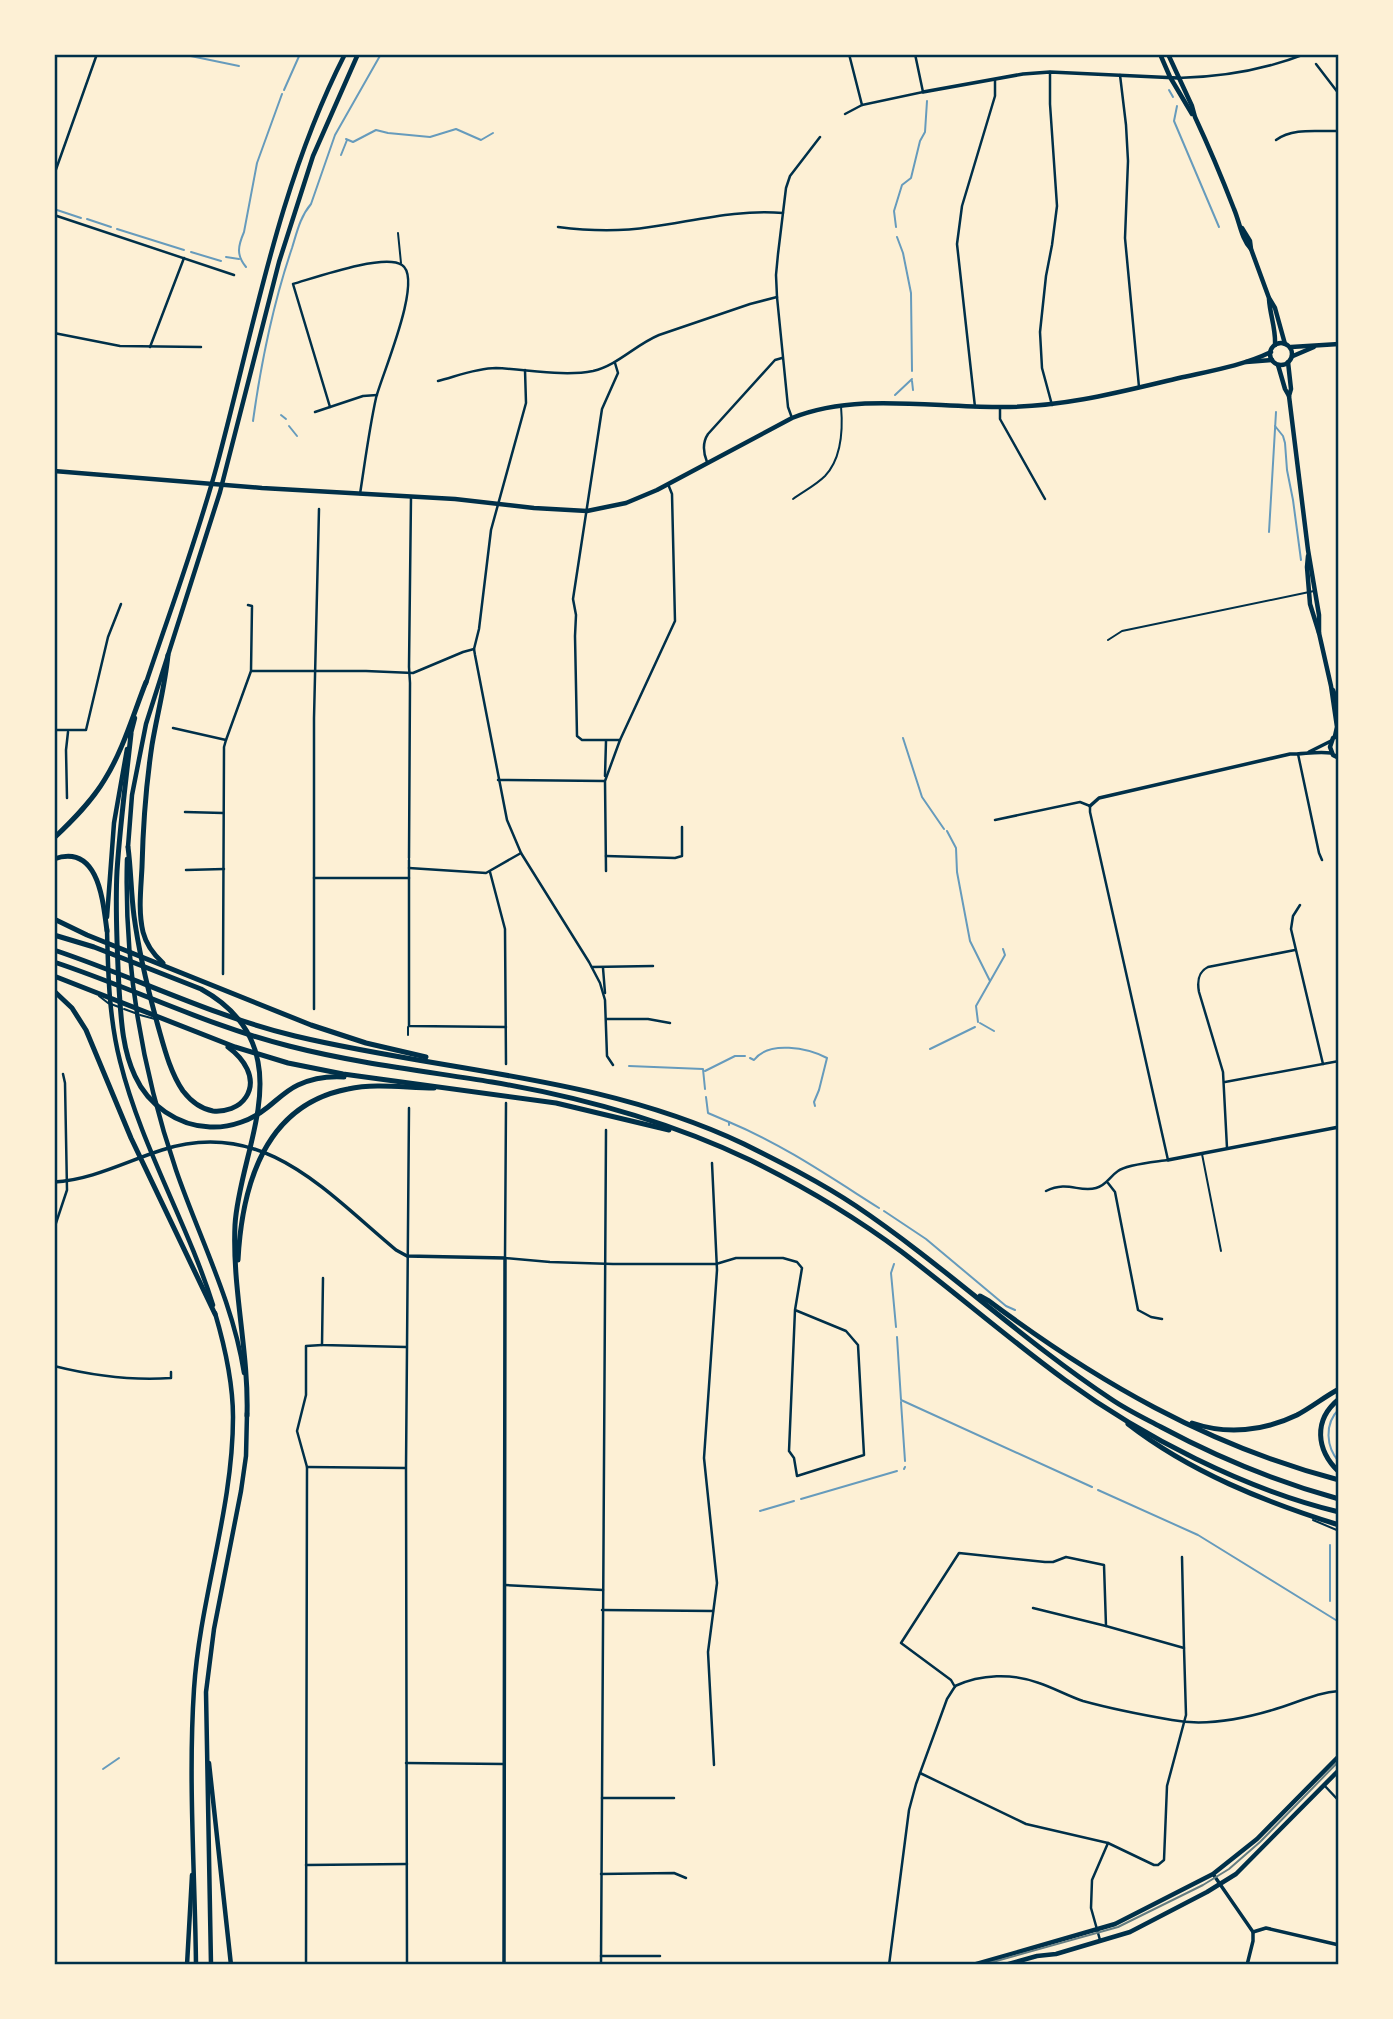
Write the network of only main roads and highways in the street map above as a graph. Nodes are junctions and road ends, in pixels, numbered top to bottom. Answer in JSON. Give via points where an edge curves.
{"nodes":[{"id":1,"x":345,"y":54,"type":"edge"},
{"id":2,"x":358,"y":54,"type":"edge"},
{"id":3,"x":1160,"y":54,"type":"edge"},
{"id":4,"x":1168,"y":54,"type":"edge"},
{"id":5,"x":1195,"y":117,"type":"junction"},
{"id":6,"x":1269,"y":298,"type":"junction"},
{"id":7,"x":1339,"y":344,"type":"edge"},
{"id":8,"x":1275,"y":345,"type":"junction"},
{"id":9,"x":1288,"y":345,"type":"junction"},
{"id":10,"x":1315,"y":346,"type":"junction"},
{"id":11,"x":1271,"y":352,"type":"junction"},
{"id":12,"x":1292,"y":356,"type":"junction"},
{"id":13,"x":1272,"y":360,"type":"junction"},
{"id":14,"x":1246,"y":362,"type":"junction"},
{"id":15,"x":1288,"y":362,"type":"junction"},
{"id":16,"x":1278,"y":364,"type":"junction"},
{"id":17,"x":1289,"y":396,"type":"junction"},
{"id":18,"x":54,"y":471,"type":"edge"},
{"id":19,"x":1308,"y":550,"type":"junction"},
{"id":20,"x":1319,"y":633,"type":"junction"},
{"id":21,"x":168,"y":655,"type":"junction"},
{"id":22,"x":146,"y":682,"type":"junction"},
{"id":23,"x":1331,"y":686,"type":"junction"},
{"id":24,"x":1339,"y":708,"type":"edge"},
{"id":25,"x":131,"y":734,"type":"junction"},
{"id":26,"x":1335,"y":738,"type":"edge"},
{"id":27,"x":1339,"y":758,"type":"edge"},
{"id":28,"x":54,"y":838,"type":"edge"},
{"id":29,"x":128,"y":847,"type":"junction"},
{"id":30,"x":54,"y":859,"type":"edge"},
{"id":31,"x":54,"y":919,"type":"edge"},
{"id":32,"x":54,"y":925,"type":"edge"},
{"id":33,"x":107,"y":931,"type":"junction"},
{"id":34,"x":54,"y":935,"type":"edge"},
{"id":35,"x":87,"y":935,"type":"junction"},
{"id":36,"x":54,"y":950,"type":"edge"},
{"id":37,"x":54,"y":962,"type":"edge"},
{"id":38,"x":54,"y":976,"type":"edge"},
{"id":39,"x":191,"y":976,"type":"junction"},
{"id":40,"x":54,"y":991,"type":"edge"},
{"id":41,"x":216,"y":1040,"type":"junction"},
{"id":42,"x":453,"y":1065,"type":"junction"},
{"id":43,"x":375,"y":1078,"type":"junction"},
{"id":44,"x":465,"y":1089,"type":"junction"},
{"id":45,"x":686,"y":1133,"type":"junction"},
{"id":46,"x":237,"y":1288,"type":"junction"},
{"id":47,"x":970,"y":1291,"type":"junction"},
{"id":48,"x":215,"y":1314,"type":"junction"},
{"id":49,"x":1339,"y":1389,"type":"edge"},
{"id":50,"x":1339,"y":1399,"type":"edge"},
{"id":51,"x":1109,"y":1409,"type":"junction"},
{"id":52,"x":247,"y":1416,"type":"junction"},
{"id":53,"x":1172,"y":1417,"type":"junction"},
{"id":54,"x":1339,"y":1472,"type":"edge"},
{"id":55,"x":1339,"y":1480,"type":"edge"},
{"id":56,"x":1339,"y":1499,"type":"edge"},
{"id":57,"x":1339,"y":1512,"type":"edge"},
{"id":58,"x":1339,"y":1525,"type":"edge"},
{"id":59,"x":206,"y":1738,"type":"junction"},
{"id":60,"x":1339,"y":1756,"type":"edge"},
{"id":61,"x":1339,"y":1770,"type":"edge"},
{"id":62,"x":193,"y":1857,"type":"junction"},
{"id":63,"x":187,"y":1965,"type":"edge"},
{"id":64,"x":196,"y":1965,"type":"edge"},
{"id":65,"x":211,"y":1965,"type":"edge"},
{"id":66,"x":231,"y":1965,"type":"edge"},
{"id":67,"x":973,"y":1965,"type":"edge"},
{"id":68,"x":1005,"y":1965,"type":"edge"}],
"edges":[{"from":1,"to":22,"type":"main road","via":[[321,104],[285,205],[203,514]]},
{"from":2,"to":21,"type":"main road","via":[[295,208],[220,492]]},
{"from":3,"to":5,"type":"main road"},
{"from":4,"to":5,"type":"main road"},
{"from":5,"to":6,"type":"main road","via":[[1250,241]]},
{"from":6,"to":8,"type":"main road"},
{"from":6,"to":9,"type":"main road"},
{"from":7,"to":10,"type":"main road"},
{"from":8,"to":9,"type":"main road"},
{"from":8,"to":11,"type":"main road"},
{"from":9,"to":10,"type":"main road"},
{"from":9,"to":12,"type":"main road"},
{"from":10,"to":12,"type":"main road"},
{"from":11,"to":13,"type":"main road"},
{"from":11,"to":14,"type":"main road"},
{"from":12,"to":15,"type":"main road"},
{"from":13,"to":14,"type":"main road"},
{"from":13,"to":16,"type":"main road"},
{"from":14,"to":18,"type":"main road","via":[[1052,405],[841,405],[813,411],[626,503],[587,511]]},
{"from":15,"to":16,"type":"main road"},
{"from":15,"to":17,"type":"main road"},
{"from":16,"to":17,"type":"main road"},
{"from":17,"to":19,"type":"main road"},
{"from":19,"to":20,"type":"main road"},
{"from":19,"to":20,"type":"main road","via":[[1308,592]]},
{"from":20,"to":23,"type":"main road"},
{"from":21,"to":29,"type":"main road","via":[[137,766]]},
{"from":21,"to":39,"type":"highway","via":[[146,798],[141,919],[146,940],[157,957]]},
{"from":22,"to":25,"type":"main road"},
{"from":22,"to":28,"type":"highway","via":[[113,765],[94,796]]},
{"from":23,"to":24,"type":"main road"},
{"from":23,"to":26,"type":"main road"},
{"from":25,"to":33,"type":"main road","via":[[112,835]]},
{"from":25,"to":43,"type":"highway","via":[[116,934],[123,1029],[141,1087],[166,1113],[183,1122],[228,1126],[263,1112],[308,1080]]},
{"from":26,"to":27,"type":"main road","via":[[1330,747]]},
{"from":29,"to":41,"type":"highway","via":[[138,943],[163,1044],[186,1095],[202,1108],[225,1111],[245,1098],[249,1075],[236,1054]]},
{"from":29,"to":52,"type":"main road","via":[[128,939],[141,1042],[175,1168],[234,1326]]},
{"from":30,"to":33,"type":"highway","via":[[73,857],[95,874],[103,895]]},
{"from":31,"to":35,"type":"highway"},
{"from":32,"to":35,"type":"highway"},
{"from":33,"to":48,"type":"main road","via":[[113,1025],[124,1076]]},
{"from":34,"to":46,"type":"highway","via":[[187,983],[216,998],[248,1033],[257,1056],[260,1097],[241,1181],[235,1231]]},
{"from":35,"to":39,"type":"highway"},
{"from":36,"to":42,"type":"highway","via":[[256,1025],[334,1045]]},
{"from":37,"to":45,"type":"highway","via":[[276,1043],[519,1087],[596,1104]]},
{"from":38,"to":41,"type":"highway"},
{"from":39,"to":42,"type":"highway","via":[[341,1036]]},
{"from":40,"to":48,"type":"highway","via":[[86,1030],[131,1138]]},
{"from":41,"to":43,"type":"highway","via":[[288,1063]]},
{"from":42,"to":47,"type":"highway","via":[[599,1093],[738,1142],[846,1199]]},
{"from":43,"to":44,"type":"highway"},
{"from":44,"to":45,"type":"highway","via":[[556,1103]]},
{"from":44,"to":46,"type":"highway","via":[[347,1089],[314,1100],[284,1122],[265,1148],[250,1183],[240,1224]]},
{"from":45,"to":51,"type":"highway","via":[[779,1174],[849,1215]]},
{"from":46,"to":52,"type":"highway"},
{"from":47,"to":53,"type":"highway","via":[[1083,1366]]},
{"from":47,"to":56,"type":"highway","via":[[1114,1401],[1244,1466]]},
{"from":48,"to":62,"type":"main road","via":[[227,1357],[233,1416],[228,1489],[195,1680]]},
{"from":49,"to":53,"type":"highway","via":[[1298,1414],[1257,1429],[1218,1430]]},
{"from":50,"to":54,"type":"highway","via":[[1323,1419],[1321,1434],[1328,1460]]},
{"from":51,"to":57,"type":"highway","via":[[1179,1450],[1241,1478]]},
{"from":51,"to":58,"type":"highway","via":[[1144,1436],[1209,1474]]},
{"from":52,"to":59,"type":"main road","via":[[242,1491],[209,1663]]},
{"from":53,"to":55,"type":"highway","via":[[1221,1441]]},
{"from":59,"to":65,"type":"main road"},
{"from":59,"to":66,"type":"main road"},
{"from":60,"to":67,"type":"main road","via":[[1257,1839],[1213,1874],[1125,1920]]},
{"from":61,"to":68,"type":"main road","via":[[1243,1867],[1219,1885],[1137,1930]]},
{"from":62,"to":63,"type":"main road"},
{"from":62,"to":64,"type":"main road"}]}
